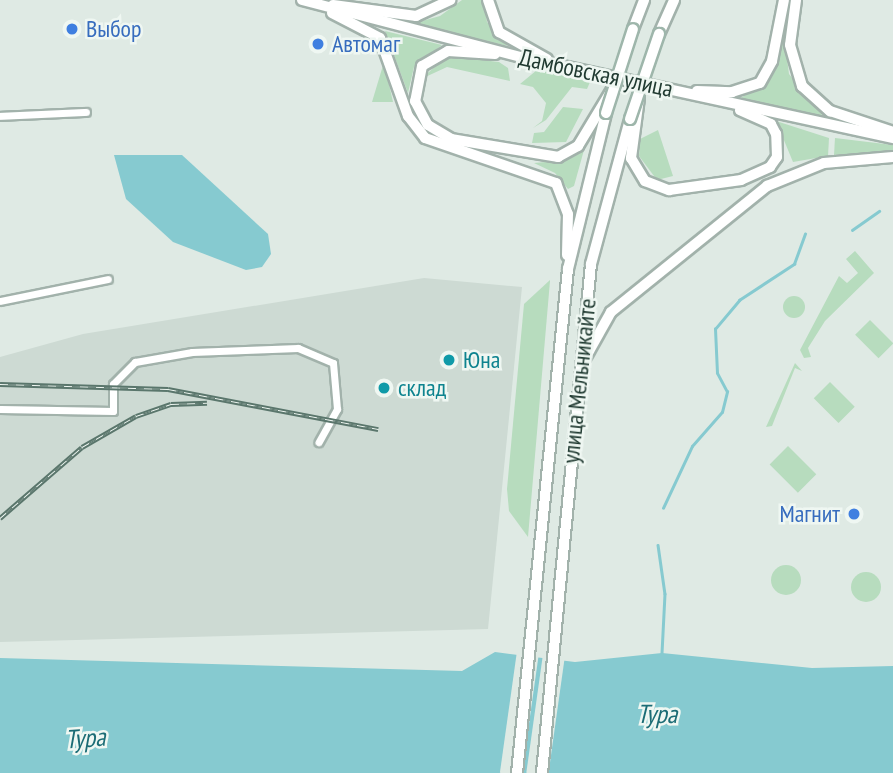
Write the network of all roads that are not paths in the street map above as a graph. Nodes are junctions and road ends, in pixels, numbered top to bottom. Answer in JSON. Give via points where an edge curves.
{"nodes":[{"id":1,"x":302,"y":0,"type":"edge"},
{"id":2,"x":451,"y":0,"type":"edge"},
{"id":3,"x":488,"y":0,"type":"edge"},
{"id":4,"x":644,"y":0,"type":"edge"},
{"id":5,"x":784,"y":0,"type":"edge"},
{"id":6,"x":796,"y":0,"type":"edge"},
{"id":7,"x":673,"y":2,"type":"edge"},
{"id":8,"x":318,"y":5,"type":"junction"},
{"id":9,"x":506,"y":53,"type":"junction"},
{"id":10,"x":560,"y":65,"type":"junction"},
{"id":11,"x":686,"y":93,"type":"junction"},
{"id":12,"x":714,"y":99,"type":"junction"},
{"id":13,"x":601,"y":112,"type":"junction"},
{"id":14,"x":86,"y":113,"type":"dead end"},
{"id":15,"x":0,"y":116,"type":"edge"},
{"id":16,"x":634,"y":119,"type":"junction"},
{"id":17,"x":893,"y":132,"type":"edge"},
{"id":18,"x":893,"y":138,"type":"edge"},
{"id":19,"x":893,"y":157,"type":"edge"},
{"id":20,"x":568,"y":269,"type":"junction"},
{"id":21,"x":108,"y":279,"type":"dead end"},
{"id":22,"x":0,"y":301,"type":"edge"},
{"id":23,"x":578,"y":372,"type":"junction"},
{"id":24,"x":0,"y":409,"type":"edge"},
{"id":25,"x":319,"y":442,"type":"dead end"},
{"id":26,"x":517,"y":773,"type":"edge"},
{"id":27,"x":542,"y":773,"type":"edge"}],
"edges":[{"from":1,"to":8,"type":"main road","name":"Дамбовская улица"},
{"from":2,"to":8,"type":"main road","via":[[416,16]]},
{"from":3,"to":10,"type":"main road","via":[[499,32]]},
{"from":4,"to":13,"type":"main road","name":"улица Мельникайте","bridge":true},
{"from":5,"to":11,"type":"main road","via":[[772,61],[760,83],[732,92]]},
{"from":6,"to":17,"type":"main road","via":[[790,45],[802,86],[830,111]]},
{"from":7,"to":16,"type":"main road","name":"улица Мельникайте","bridge":true,"via":[[639,90]]},
{"from":8,"to":9,"type":"main road","name":"Дамбовская улица"},
{"from":8,"to":20,"type":"main road","via":[[380,38],[408,116],[425,138],[546,174],[566,204]]},
{"from":9,"to":10,"type":"main road","name":"Дамбовская улица"},
{"from":9,"to":13,"type":"main road","via":[[448,51],[422,66],[415,101],[428,125],[452,139],[558,158],[578,146]]},
{"from":10,"to":11,"type":"main road","name":"Дамбовская улица"},
{"from":11,"to":12,"type":"main road","name":"Дамбовская улица"},
{"from":12,"to":16,"type":"main road","via":[[771,124],[779,147],[770,167],[741,180],[654,187],[631,158]]},
{"from":12,"to":18,"type":"main road","name":"Дамбовская улица"},
{"from":13,"to":20,"type":"main road","name":"улица Мельникайте"},
{"from":14,"to":15,"type":"street"},
{"from":16,"to":23,"type":"main road","name":"улица Мельникайте","via":[[606,197],[591,264]]},
{"from":19,"to":23,"type":"main road","via":[[798,170],[685,251],[611,312]]},
{"from":20,"to":26,"type":"main road","name":"улица Мельникайте"},
{"from":21,"to":22,"type":"street"},
{"from":23,"to":27,"type":"main road","name":"улица Мельникайте"},
{"from":24,"to":25,"type":"street","via":[[113,411],[113,384],[135,362],[192,352],[298,348],[333,363],[337,409]]}]}
